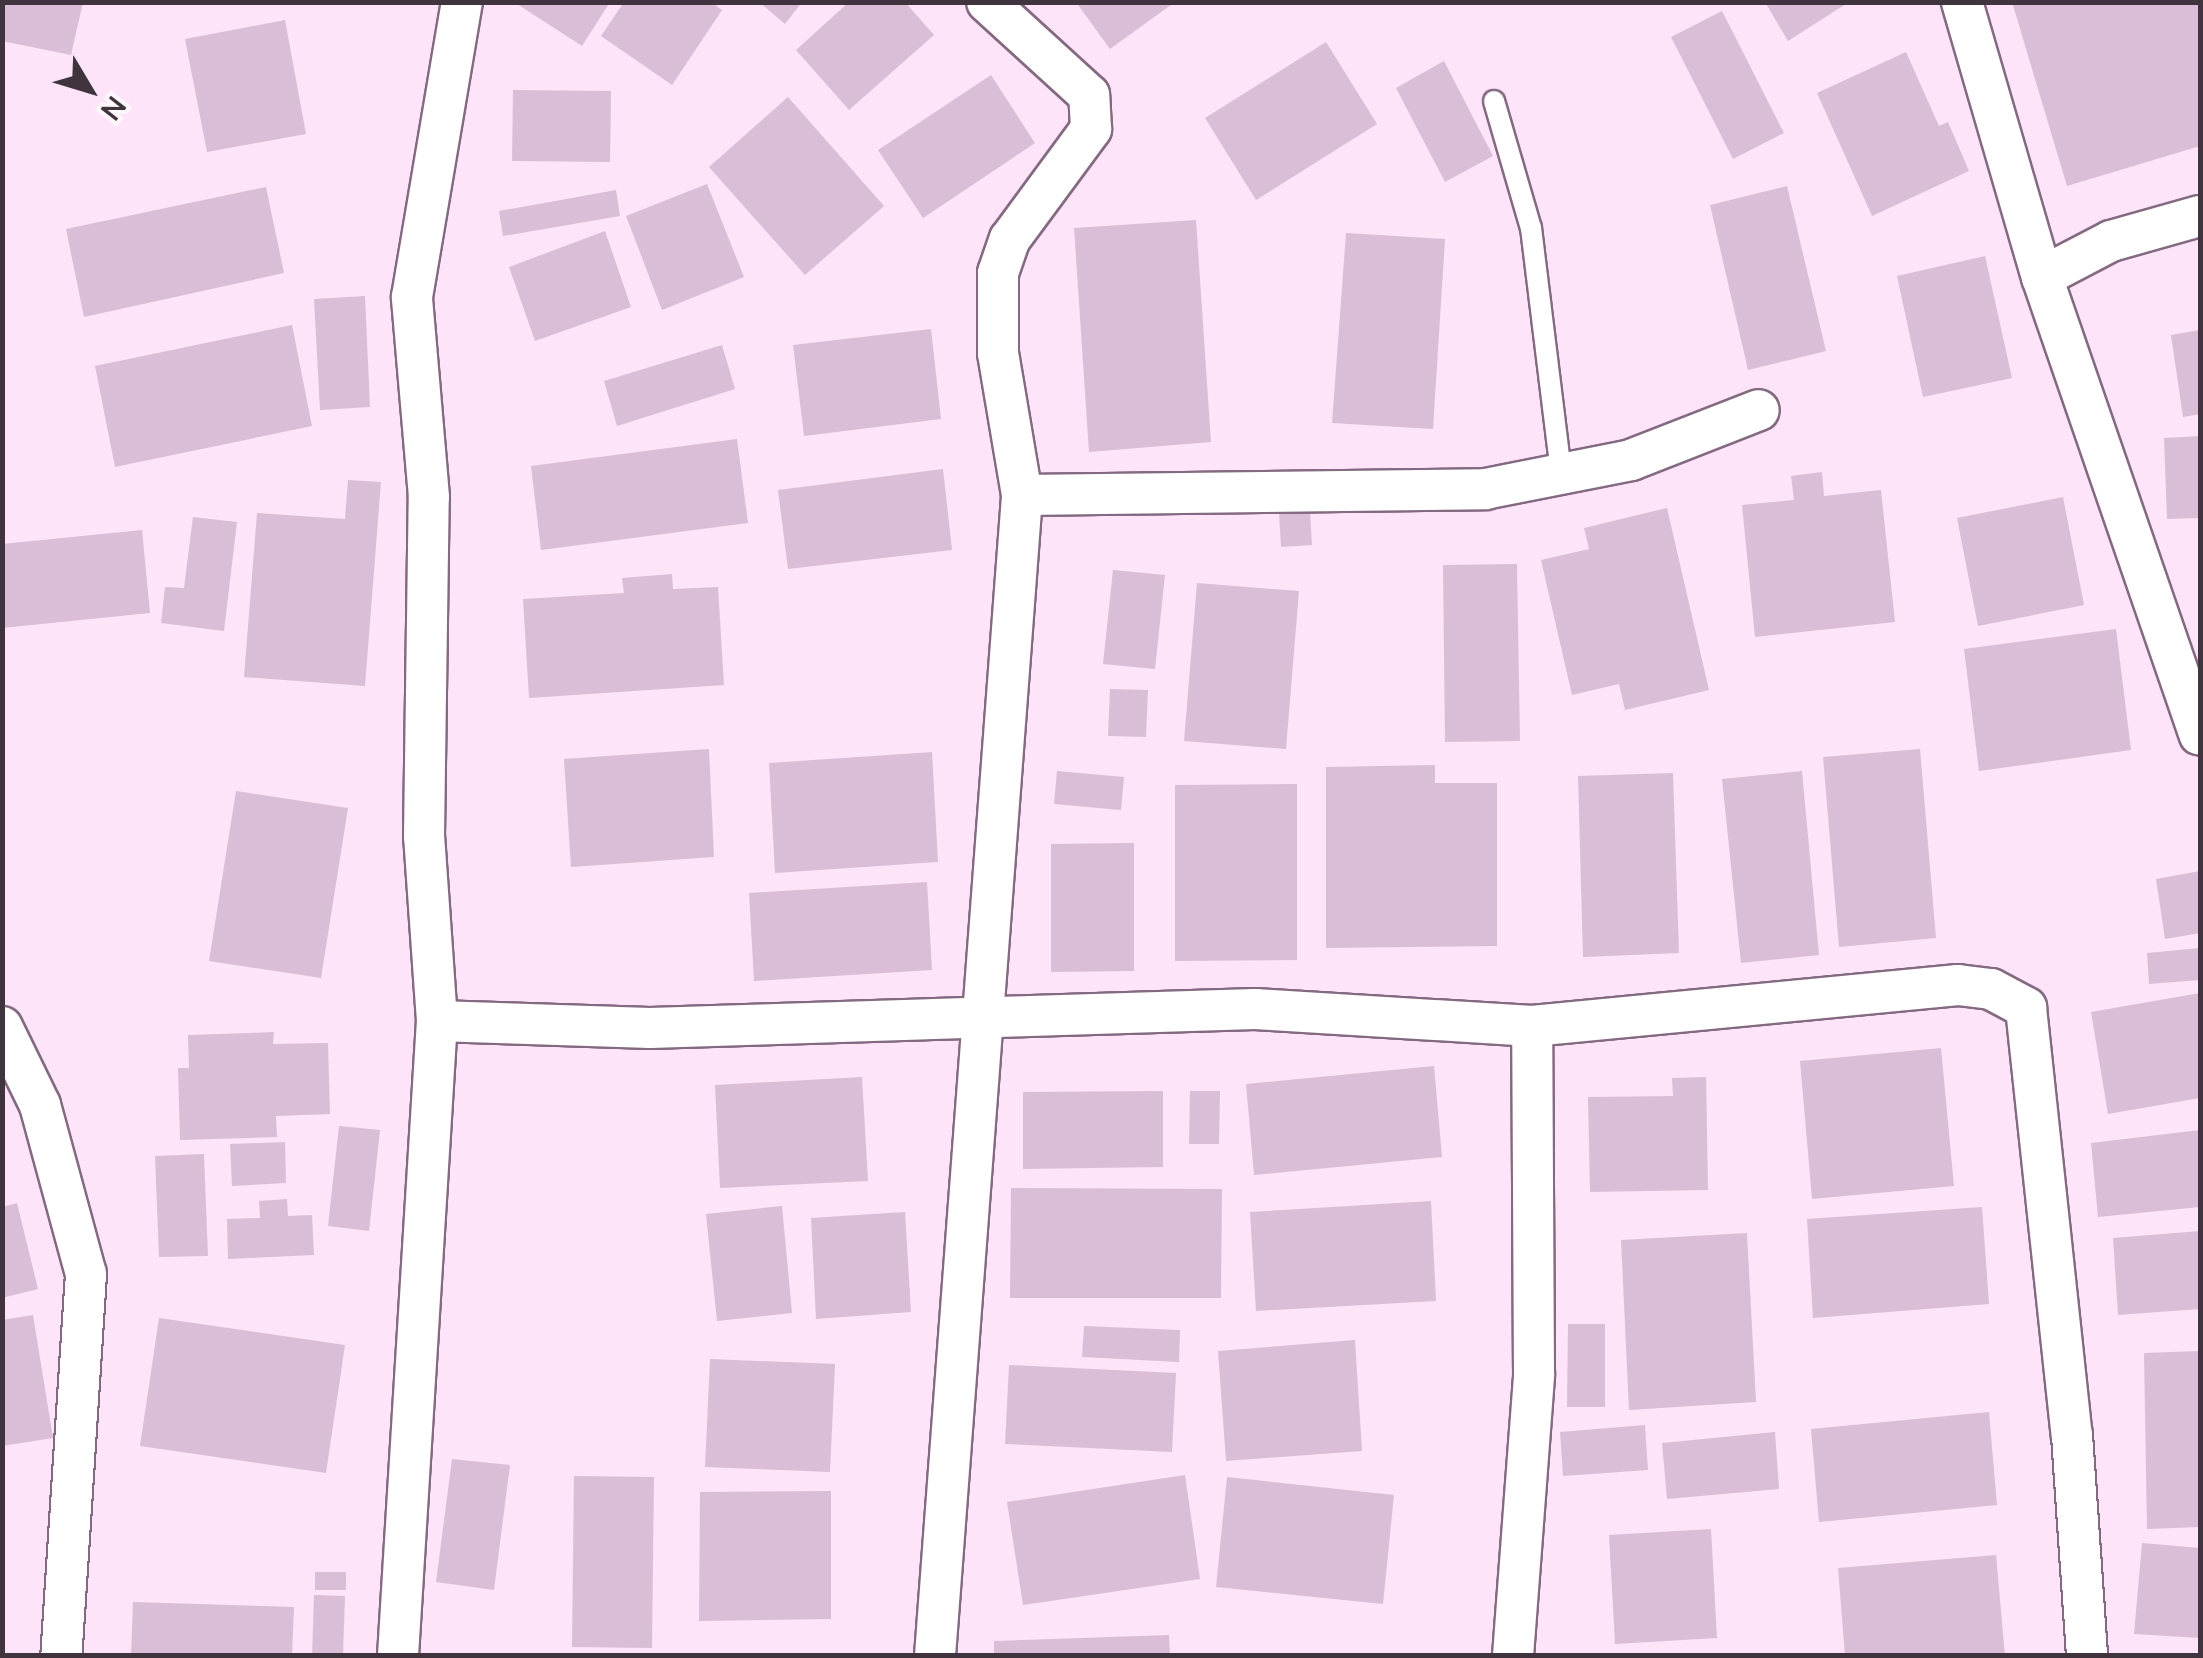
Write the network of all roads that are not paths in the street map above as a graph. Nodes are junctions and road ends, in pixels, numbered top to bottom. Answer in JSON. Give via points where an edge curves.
{"nodes":[{"id":1,"x":462,"y":2,"type":"edge"},
{"id":2,"x":986,"y":2,"type":"edge"},
{"id":3,"x":1962,"y":2,"type":"edge"},
{"id":4,"x":1494,"y":101,"type":"dead end"},
{"id":5,"x":2200,"y":216,"type":"edge"},
{"id":6,"x":2042,"y":277,"type":"junction"},
{"id":7,"x":1760,"y":410,"type":"dead end"},
{"id":8,"x":1561,"y":474,"type":"junction"},
{"id":9,"x":1022,"y":496,"type":"junction"},
{"id":10,"x":2200,"y":735,"type":"edge"},
{"id":11,"x":437,"y":1021,"type":"junction"},
{"id":12,"x":982,"y":1021,"type":"junction"},
{"id":13,"x":1532,"y":1026,"type":"junction"},
{"id":14,"x":2,"y":1027,"type":"edge"},
{"id":15,"x":61,"y":1656,"type":"edge"},
{"id":16,"x":398,"y":1656,"type":"edge"},
{"id":17,"x":934,"y":1656,"type":"edge"},
{"id":18,"x":1513,"y":1656,"type":"edge"},
{"id":19,"x":2087,"y":1656,"type":"edge"}],
"edges":[{"from":1,"to":11,"type":"street","via":[[412,297],[429,497],[424,836]]},
{"from":2,"to":9,"type":"street","via":[[1089,95],[1092,129],[1010,239],[998,273],[998,353]]},
{"from":3,"to":6,"type":"street"},
{"from":4,"to":8,"type":"lane","via":[[1531,228]]},
{"from":5,"to":6,"type":"street","via":[[2111,241]]},
{"from":6,"to":10,"type":"street"},
{"from":7,"to":8,"type":"street","via":[[1631,460]]},
{"from":8,"to":9,"type":"street","via":[[1485,489]]},
{"from":9,"to":12,"type":"street"},
{"from":11,"to":12,"type":"street","via":[[650,1028]]},
{"from":11,"to":16,"type":"street"},
{"from":12,"to":13,"type":"street","via":[[1255,1009]]},
{"from":12,"to":17,"type":"street"},
{"from":13,"to":18,"type":"street","via":[[1534,1374]]},
{"from":13,"to":19,"type":"street","via":[[1958,984],[1991,989],[2026,1008],[2072,1435]]},
{"from":14,"to":15,"type":"street","via":[[40,1105],[86,1274]]}]}
